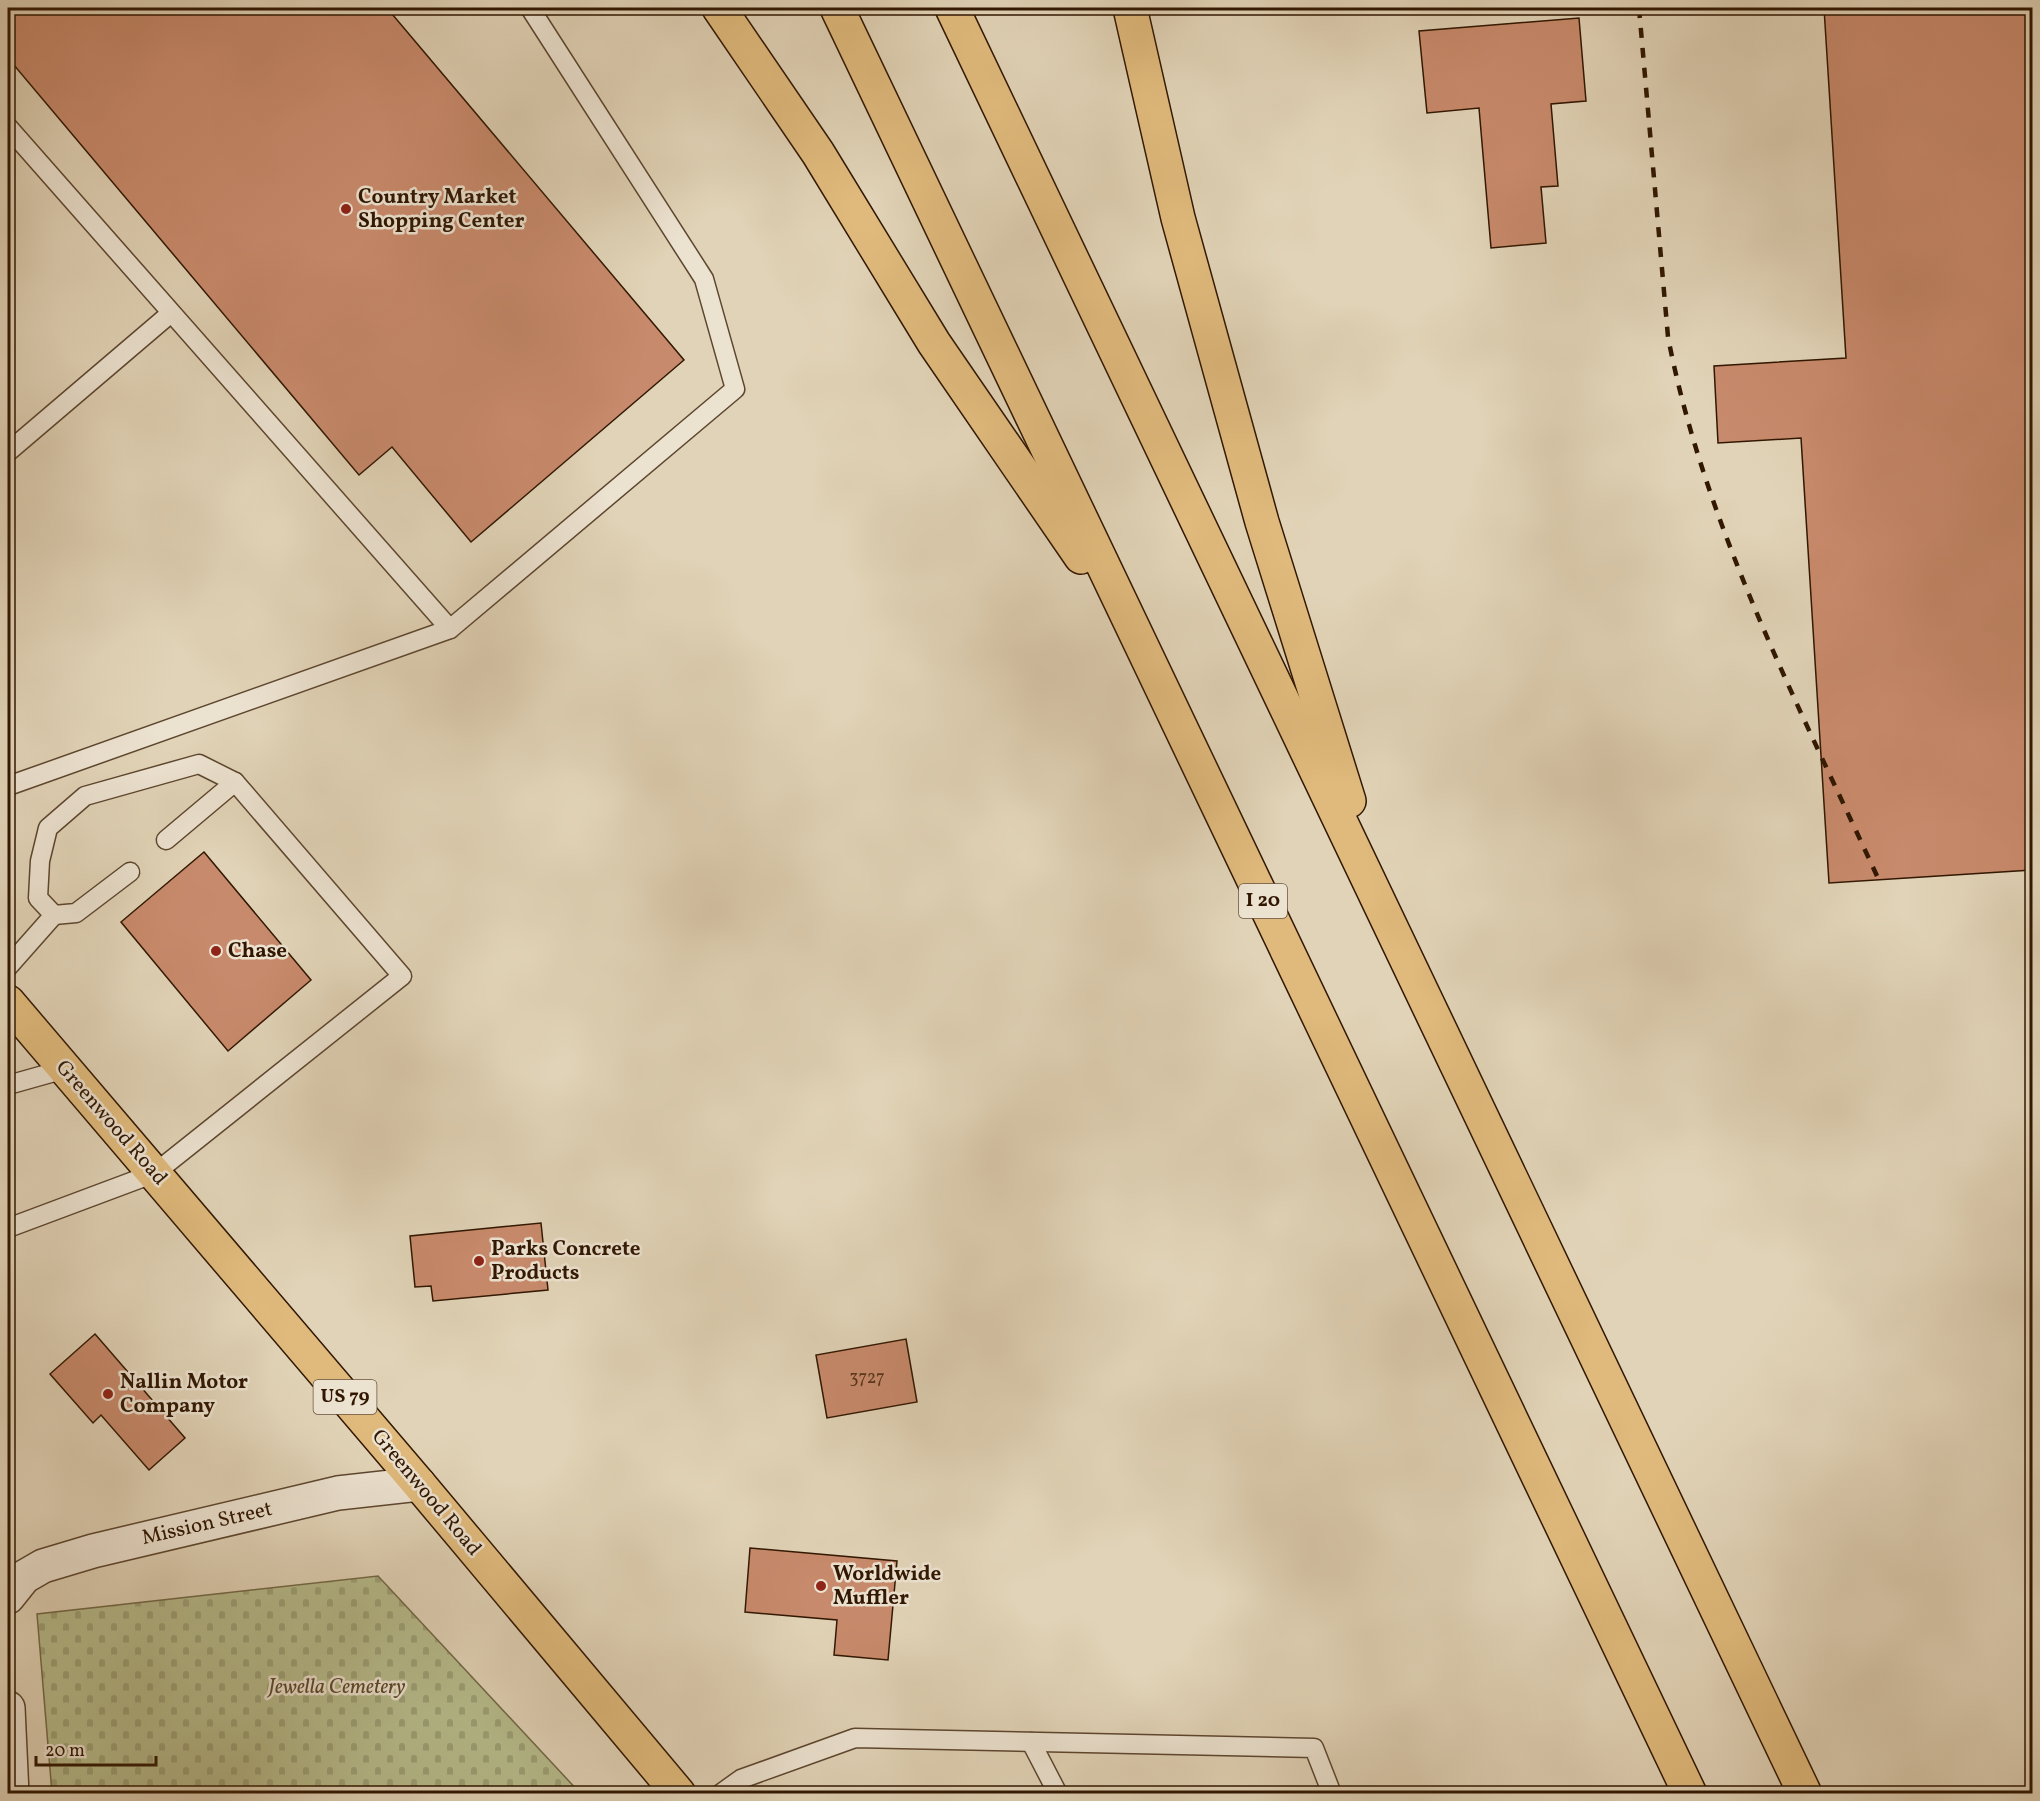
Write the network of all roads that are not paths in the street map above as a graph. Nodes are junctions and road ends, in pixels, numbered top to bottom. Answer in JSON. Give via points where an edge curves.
{"nodes":[{"id":1,"x":530,"y":8,"type":"edge"},
{"id":2,"x":719,"y":8,"type":"edge"},
{"id":3,"x":837,"y":8,"type":"edge"},
{"id":4,"x":952,"y":8,"type":"edge"},
{"id":5,"x":1130,"y":8,"type":"edge"},
{"id":6,"x":8,"y":127,"type":"edge"},
{"id":7,"x":171,"y":313,"type":"junction"},
{"id":8,"x":8,"y":452,"type":"edge"},
{"id":9,"x":450,"y":629,"type":"junction"},
{"id":10,"x":1140,"y":643,"type":"junction"},
{"id":11,"x":234,"y":782,"type":"junction"},
{"id":12,"x":8,"y":786,"type":"edge"},
{"id":13,"x":166,"y":840,"type":"dead end"},
{"id":14,"x":130,"y":872,"type":"dead end"},
{"id":15,"x":1385,"y":914,"type":"junction"},
{"id":16,"x":54,"y":915,"type":"junction"},
{"id":17,"x":8,"y":967,"type":"edge"},
{"id":18,"x":8,"y":1002,"type":"edge"},
{"id":19,"x":65,"y":1069,"type":"junction"},
{"id":20,"x":8,"y":1085,"type":"edge"},
{"id":21,"x":155,"y":1173,"type":"junction"},
{"id":22,"x":10,"y":1221,"type":"edge"},
{"id":23,"x":419,"y":1484,"type":"junction"},
{"id":24,"x":8,"y":1597,"type":"edge"},
{"id":25,"x":8,"y":1708,"type":"edge"},
{"id":26,"x":1031,"y":1742,"type":"junction"},
{"id":27,"x":12,"y":1794,"type":"edge"},
{"id":28,"x":679,"y":1794,"type":"edge"},
{"id":29,"x":720,"y":1794,"type":"edge"},
{"id":30,"x":1058,"y":1794,"type":"edge"},
{"id":31,"x":1332,"y":1794,"type":"edge"},
{"id":32,"x":1690,"y":1794,"type":"edge"},
{"id":33,"x":1805,"y":1794,"type":"edge"}],
"edges":[{"from":1,"to":9,"type":"lane","via":[[704,279],[735,389]]},
{"from":2,"to":10,"type":"main road","via":[[818,153],[934,343]]},
{"from":3,"to":10,"type":"main road","number":"I 20"},
{"from":4,"to":15,"type":"main road"},
{"from":5,"to":15,"type":"main road","via":[[1178,218],[1262,522]]},
{"from":6,"to":7,"type":"lane"},
{"from":7,"to":8,"type":"lane"},
{"from":7,"to":9,"type":"lane"},
{"from":9,"to":12,"type":"lane"},
{"from":10,"to":32,"type":"main road","number":"I 20"},
{"from":11,"to":13,"type":"lane"},
{"from":11,"to":16,"type":"lane","via":[[199,764],[85,796],[48,828],[40,861],[38,898]]},
{"from":11,"to":21,"type":"lane","via":[[402,976]]},
{"from":14,"to":16,"type":"lane","via":[[76,913]]},
{"from":15,"to":33,"type":"main road"},
{"from":16,"to":17,"type":"lane"},
{"from":18,"to":19,"type":"main road","name":"Greenwood Road","number":"US 79"},
{"from":19,"to":20,"type":"lane"},
{"from":19,"to":21,"type":"main road","name":"Greenwood Road","number":"US 79"},
{"from":21,"to":22,"type":"lane"},
{"from":21,"to":23,"type":"main road","name":"Greenwood Road","number":"US 79"},
{"from":23,"to":24,"type":"street","name":"Mission Street","via":[[338,1493],[93,1551],[43,1566],[24,1577]]},
{"from":23,"to":28,"type":"main road","name":"Greenwood Road","number":"US 79"},
{"from":25,"to":27,"type":"street"},
{"from":26,"to":29,"type":"lane","via":[[855,1738],[741,1779]]},
{"from":26,"to":30,"type":"lane"},
{"from":26,"to":31,"type":"lane","via":[[1314,1748]]}]}
